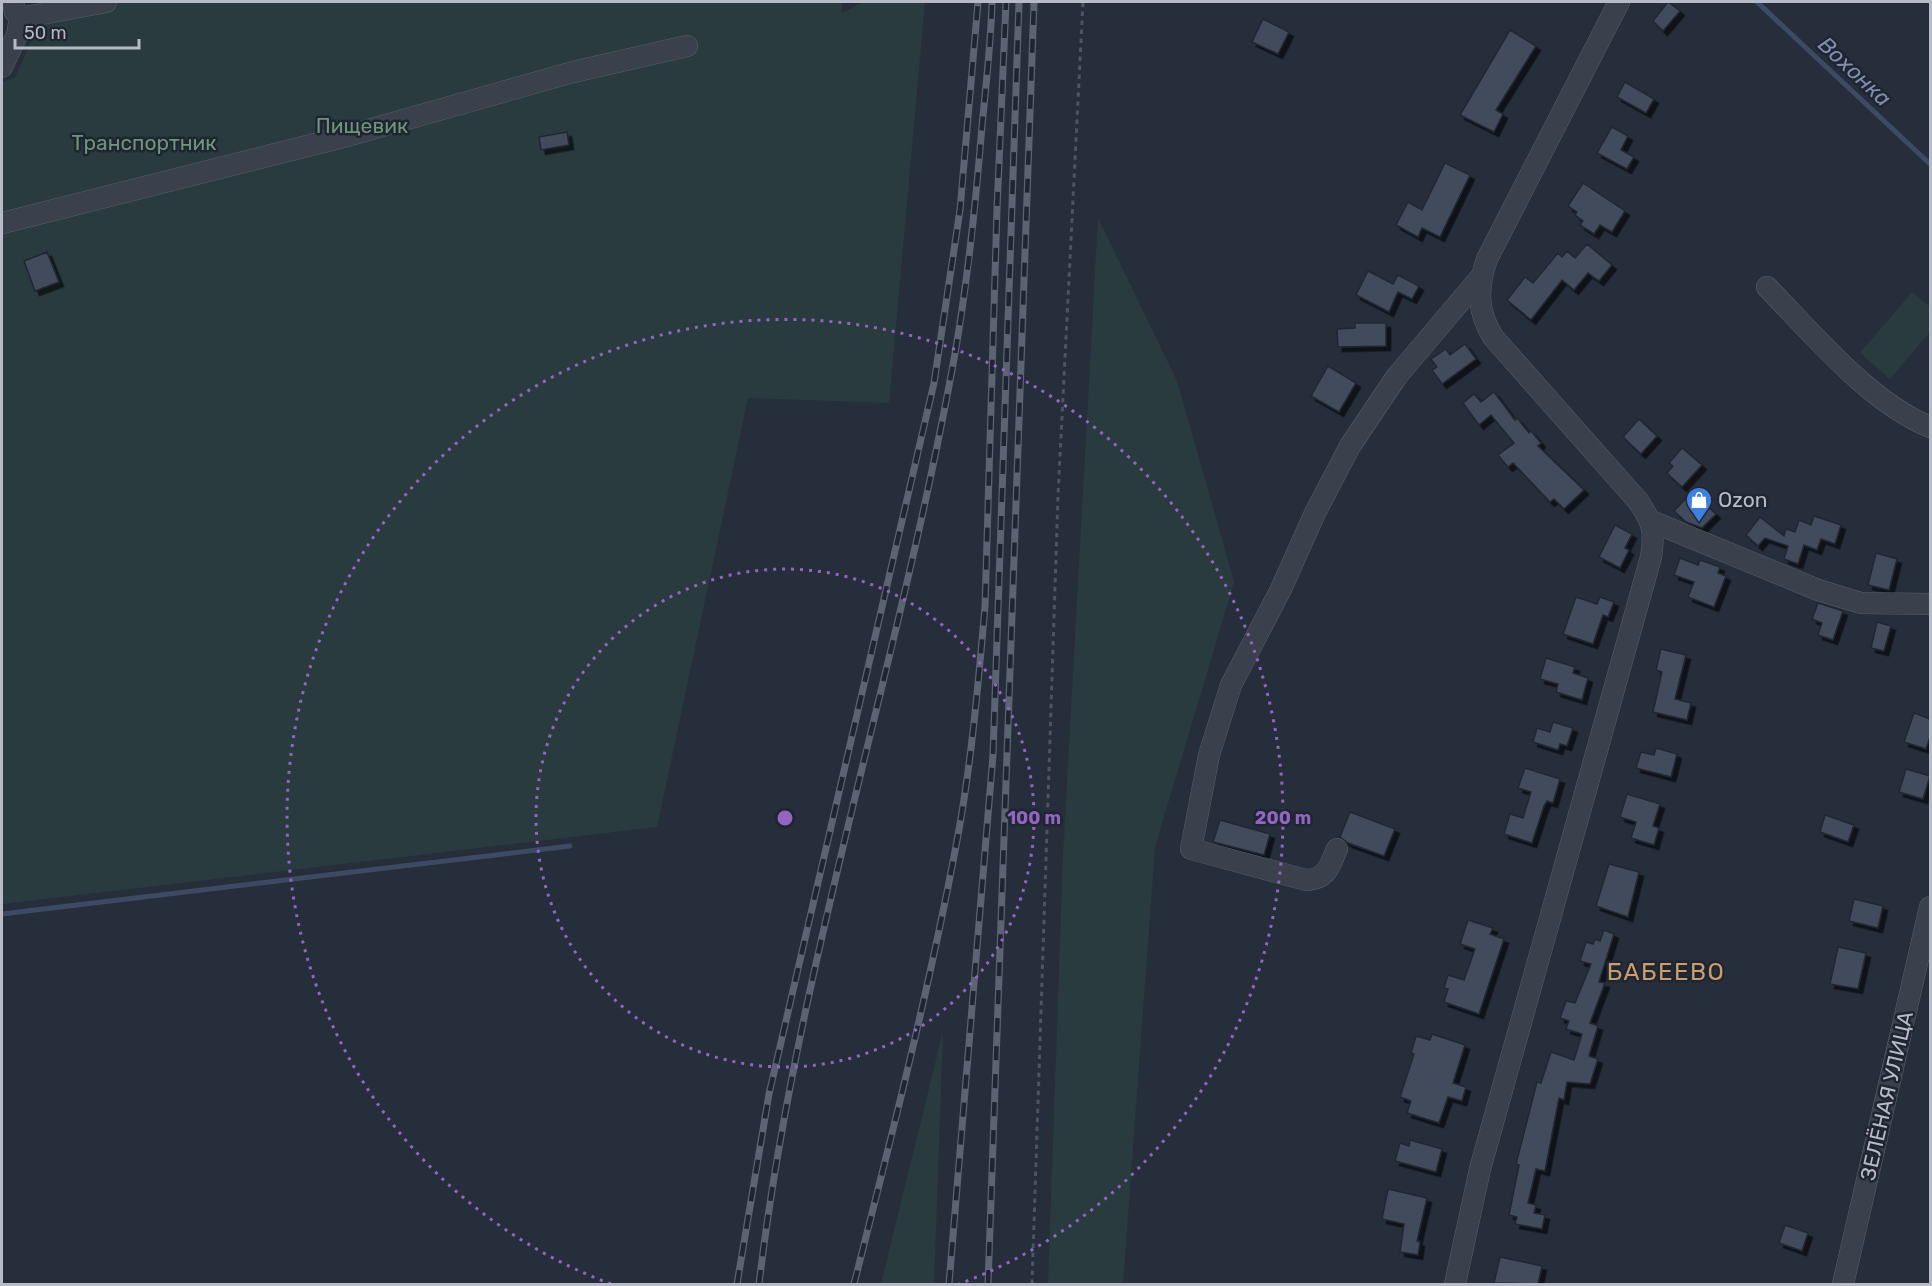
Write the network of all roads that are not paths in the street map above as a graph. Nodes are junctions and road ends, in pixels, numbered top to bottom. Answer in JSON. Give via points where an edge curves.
{"nodes":[{"id":1,"x":106,"y":2,"type":"edge"},
{"id":2,"x":1619,"y":2,"type":"edge"},
{"id":3,"x":17,"y":10,"type":"edge"},
{"id":4,"x":687,"y":46,"type":"dead end"},
{"id":5,"x":2,"y":67,"type":"edge"},
{"id":6,"x":2,"y":223,"type":"edge"},
{"id":7,"x":1480,"y":278,"type":"junction"},
{"id":8,"x":1767,"y":287,"type":"dead end"},
{"id":9,"x":1930,"y":427,"type":"edge"},
{"id":10,"x":1652,"y":521,"type":"junction"},
{"id":11,"x":1930,"y":604,"type":"edge"},
{"id":12,"x":1337,"y":849,"type":"dead end"},
{"id":13,"x":1930,"y":907,"type":"edge"},
{"id":14,"x":1455,"y":1284,"type":"edge"},
{"id":15,"x":1843,"y":1284,"type":"edge"}],
"edges":[{"from":1,"to":3,"type":"street"},
{"from":2,"to":7,"type":"street"},
{"from":3,"to":5,"type":"street","via":[[17,35]]},
{"from":4,"to":6,"type":"street","via":[[573,72],[347,136]]},
{"from":7,"to":10,"type":"street","via":[[1479,303],[1493,337]]},
{"from":7,"to":12,"type":"street","via":[[1397,376],[1350,446],[1231,685],[1209,755],[1191,849],[1306,880],[1319,880],[1327,873]]},
{"from":8,"to":9,"type":"street","via":[[1849,372],[1915,421]]},
{"from":10,"to":11,"type":"street","via":[[1850,600]]},
{"from":10,"to":14,"type":"street","via":[[1651,557],[1480,1169]]},
{"from":13,"to":15,"type":"street","name":"ЗЕЛЁНАЯ УЛИЦА"}]}
